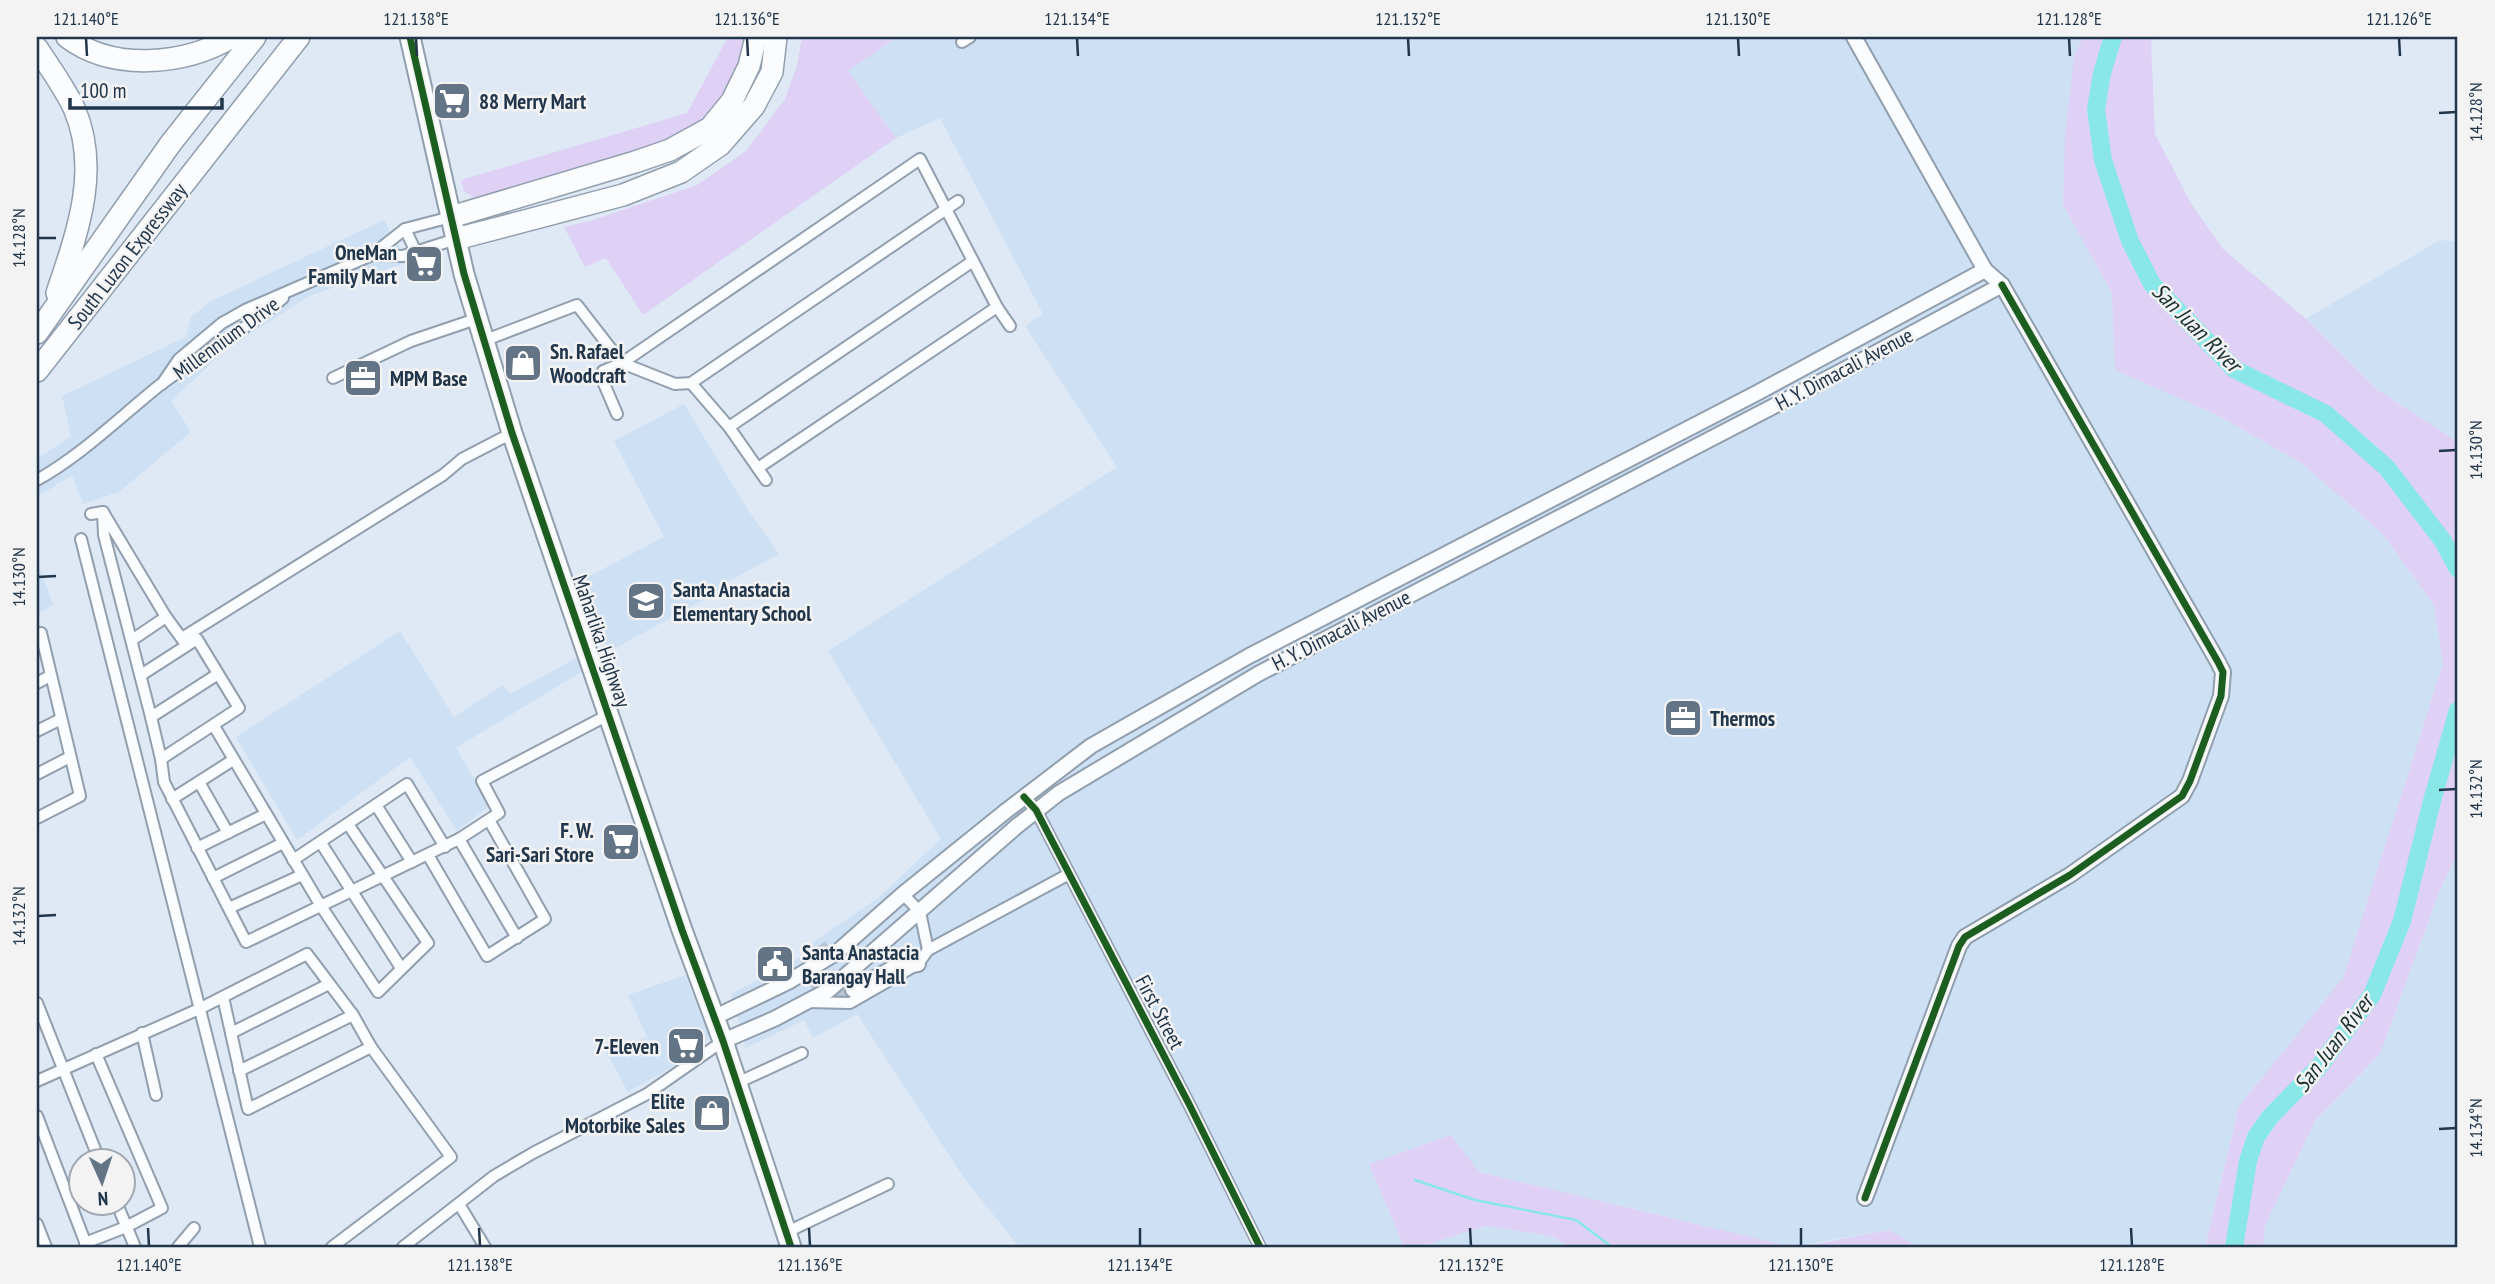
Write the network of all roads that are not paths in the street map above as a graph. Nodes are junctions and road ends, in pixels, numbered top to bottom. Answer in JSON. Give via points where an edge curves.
{"nodes":[{"id":1,"x":67,"y":37,"type":"edge"},
{"id":2,"x":232,"y":37,"type":"edge"},
{"id":3,"x":254,"y":37,"type":"edge"},
{"id":4,"x":299,"y":37,"type":"edge"},
{"id":5,"x":410,"y":37,"type":"edge"},
{"id":6,"x":756,"y":37,"type":"edge"},
{"id":7,"x":776,"y":37,"type":"edge"},
{"id":8,"x":1854,"y":37,"type":"edge"},
{"id":9,"x":37,"y":48,"type":"edge"},
{"id":10,"x":958,"y":201,"type":"dead end"},
{"id":11,"x":946,"y":207,"type":"junction"},
{"id":12,"x":451,"y":217,"type":"junction"},
{"id":13,"x":405,"y":229,"type":"junction"},
{"id":14,"x":456,"y":239,"type":"junction"},
{"id":15,"x":416,"y":252,"type":"junction"},
{"id":16,"x":372,"y":255,"type":"junction"},
{"id":17,"x":973,"y":261,"type":"junction"},
{"id":18,"x":1985,"y":270,"type":"junction"},
{"id":19,"x":2002,"y":285,"type":"junction"},
{"id":20,"x":290,"y":292,"type":"junction"},
{"id":21,"x":998,"y":307,"type":"junction"},
{"id":22,"x":476,"y":319,"type":"junction"},
{"id":23,"x":45,"y":322,"type":"edge"},
{"id":24,"x":1010,"y":326,"type":"dead end"},
{"id":25,"x":484,"y":341,"type":"junction"},
{"id":26,"x":622,"y":363,"type":"junction"},
{"id":27,"x":37,"y":371,"type":"edge"},
{"id":28,"x":333,"y":378,"type":"dead end"},
{"id":29,"x":691,"y":383,"type":"junction"},
{"id":30,"x":162,"y":384,"type":"junction"},
{"id":31,"x":617,"y":414,"type":"dead end"},
{"id":32,"x":729,"y":427,"type":"junction"},
{"id":33,"x":512,"y":433,"type":"junction"},
{"id":34,"x":758,"y":468,"type":"junction"},
{"id":35,"x":37,"y":480,"type":"edge"},
{"id":36,"x":766,"y":480,"type":"dead end"},
{"id":37,"x":103,"y":512,"type":"junction"},
{"id":38,"x":91,"y":514,"type":"dead end"},
{"id":39,"x":81,"y":539,"type":"dead end"},
{"id":40,"x":133,"y":559,"type":"junction"},
{"id":41,"x":114,"y":572,"type":"junction"},
{"id":42,"x":166,"y":617,"type":"junction"},
{"id":43,"x":37,"y":636,"type":"edge"},
{"id":44,"x":132,"y":640,"type":"junction"},
{"id":45,"x":184,"y":642,"type":"junction"},
{"id":46,"x":1249,"y":656,"type":"junction"},
{"id":47,"x":218,"y":674,"type":"junction"},
{"id":48,"x":1258,"y":674,"type":"junction"},
{"id":49,"x":141,"y":675,"type":"junction"},
{"id":50,"x":50,"y":676,"type":"junction"},
{"id":51,"x":37,"y":683,"type":"edge"},
{"id":52,"x":608,"y":715,"type":"junction"},
{"id":53,"x":151,"y":717,"type":"junction"},
{"id":54,"x":61,"y":719,"type":"junction"},
{"id":55,"x":214,"y":726,"type":"junction"},
{"id":56,"x":37,"y":731,"type":"edge"},
{"id":57,"x":70,"y":757,"type":"junction"},
{"id":58,"x":161,"y":759,"type":"junction"},
{"id":59,"x":233,"y":760,"type":"junction"},
{"id":60,"x":37,"y":774,"type":"edge"},
{"id":61,"x":199,"y":782,"type":"junction"},
{"id":62,"x":1024,"y":797,"type":"junction"},
{"id":63,"x":172,"y":799,"type":"junction"},
{"id":64,"x":376,"y":805,"type":"junction"},
{"id":65,"x":1036,"y":810,"type":"junction"},
{"id":66,"x":265,"y":814,"type":"junction"},
{"id":67,"x":37,"y":818,"type":"edge"},
{"id":68,"x":489,"y":820,"type":"junction"},
{"id":69,"x":348,"y":824,"type":"junction"},
{"id":70,"x":228,"y":833,"type":"junction"},
{"id":71,"x":459,"y":839,"type":"junction"},
{"id":72,"x":321,"y":842,"type":"junction"},
{"id":73,"x":283,"y":843,"type":"junction"},
{"id":74,"x":445,"y":847,"type":"junction"},
{"id":75,"x":197,"y":848,"type":"junction"},
{"id":76,"x":428,"y":855,"type":"junction"},
{"id":77,"x":293,"y":860,"type":"junction"},
{"id":78,"x":412,"y":862,"type":"junction"},
{"id":79,"x":302,"y":874,"type":"junction"},
{"id":80,"x":1069,"y":874,"type":"junction"},
{"id":81,"x":383,"y":877,"type":"junction"},
{"id":82,"x":213,"y":878,"type":"junction"},
{"id":83,"x":351,"y":892,"type":"junction"},
{"id":84,"x":904,"y":894,"type":"junction"},
{"id":85,"x":321,"y":906,"type":"junction"},
{"id":86,"x":229,"y":908,"type":"junction"},
{"id":87,"x":883,"y":912,"type":"junction"},
{"id":88,"x":920,"y":912,"type":"junction"},
{"id":89,"x":517,"y":937,"type":"junction"},
{"id":90,"x":829,"y":947,"type":"tunnel mouth"},
{"id":91,"x":928,"y":950,"type":"junction"},
{"id":92,"x":918,"y":964,"type":"junction"},
{"id":93,"x":401,"y":968,"type":"junction"},
{"id":94,"x":329,"y":984,"type":"junction"},
{"id":95,"x":853,"y":990,"type":"tunnel mouth"},
{"id":96,"x":764,"y":994,"type":"junction"},
{"id":97,"x":223,"y":997,"type":"junction"},
{"id":98,"x":805,"y":1002,"type":"junction"},
{"id":99,"x":37,"y":1003,"type":"edge"},
{"id":100,"x":199,"y":1009,"type":"junction"},
{"id":101,"x":353,"y":1015,"type":"junction"},
{"id":102,"x":715,"y":1017,"type":"junction"},
{"id":103,"x":774,"y":1019,"type":"junction"},
{"id":104,"x":142,"y":1033,"type":"junction"},
{"id":105,"x":231,"y":1033,"type":"junction"},
{"id":106,"x":723,"y":1041,"type":"junction"},
{"id":107,"x":371,"y":1047,"type":"junction"},
{"id":108,"x":802,"y":1053,"type":"dead end"},
{"id":109,"x":96,"y":1054,"type":"junction"},
{"id":110,"x":63,"y":1069,"type":"junction"},
{"id":111,"x":239,"y":1071,"type":"junction"},
{"id":112,"x":37,"y":1082,"type":"edge"},
{"id":113,"x":737,"y":1083,"type":"junction"},
{"id":114,"x":156,"y":1096,"type":"dead end"},
{"id":115,"x":37,"y":1116,"type":"edge"},
{"id":116,"x":49,"y":1148,"type":"junction"},
{"id":117,"x":95,"y":1148,"type":"edge"},
{"id":118,"x":37,"y":1153,"type":"edge"},
{"id":119,"x":888,"y":1184,"type":"dead end"},
{"id":120,"x":1865,"y":1198,"type":"dead end"},
{"id":121,"x":459,"y":1204,"type":"junction"},
{"id":122,"x":123,"y":1218,"type":"edge"},
{"id":123,"x":37,"y":1224,"type":"edge"},
{"id":124,"x":126,"y":1227,"type":"junction"},
{"id":125,"x":194,"y":1228,"type":"dead end"},
{"id":126,"x":789,"y":1240,"type":"edge"},
{"id":127,"x":86,"y":1245,"type":"edge"},
{"id":128,"x":46,"y":1247,"type":"edge"},
{"id":129,"x":135,"y":1247,"type":"edge"},
{"id":130,"x":178,"y":1247,"type":"edge"},
{"id":131,"x":260,"y":1247,"type":"edge"},
{"id":132,"x":332,"y":1247,"type":"edge"},
{"id":133,"x":403,"y":1247,"type":"edge"},
{"id":134,"x":485,"y":1247,"type":"edge"},
{"id":135,"x":1260,"y":1247,"type":"edge"}],
"edges":[{"from":1,"to":2,"type":"highway","via":[[103,53],[148,61],[181,58]]},
{"from":3,"to":23,"type":"highway","name":"South Luzon Expressway"},
{"from":4,"to":27,"type":"highway","name":"South Luzon Expressway"},
{"from":5,"to":12,"type":"highway","name":"Maharlika Highway"},
{"from":6,"to":12,"type":"highway","via":[[749,66],[732,101],[710,128],[670,150]]},
{"from":7,"to":14,"type":"highway","via":[[772,72],[754,106],[720,145],[681,172],[623,195]]},
{"from":8,"to":18,"type":"street"},
{"from":9,"to":23,"type":"highway","via":[[75,110],[86,149],[87,173],[78,228]]},
{"from":10,"to":11,"type":"street"},
{"from":11,"to":17,"type":"street"},
{"from":11,"to":26,"type":"street","via":[[920,159]]},
{"from":11,"to":29,"type":"street"},
{"from":12,"to":13,"type":"street","name":"Millennium Drive"},
{"from":12,"to":14,"type":"highway","name":"Maharlika Highway"},
{"from":13,"to":15,"type":"street"},
{"from":13,"to":16,"type":"street","name":"Millennium Drive"},
{"from":14,"to":15,"type":"street","name":"Millennium Drive"},
{"from":14,"to":22,"type":"highway","name":"Maharlika Highway"},
{"from":15,"to":16,"type":"street","name":"Millennium Drive"},
{"from":16,"to":20,"type":"street","name":"Millennium Drive"},
{"from":17,"to":21,"type":"street"},
{"from":17,"to":32,"type":"street"},
{"from":18,"to":19,"type":"street"},
{"from":18,"to":46,"type":"street","name":"H. Y. Dimacali Avenue"},
{"from":19,"to":48,"type":"street","name":"H. Y. Dimacali Avenue"},
{"from":19,"to":120,"type":"street","via":[[2223,672],[2224,682],[2182,796],[2070,875],[1965,937]]},
{"from":20,"to":30,"type":"street","name":"Millennium Drive"},
{"from":20,"to":30,"type":"street","name":"Millennium Drive","via":[[222,323],[179,359]]},
{"from":21,"to":24,"type":"street"},
{"from":21,"to":34,"type":"street"},
{"from":22,"to":25,"type":"highway","name":"Maharlika Highway"},
{"from":22,"to":28,"type":"street","via":[[411,341]]},
{"from":25,"to":26,"type":"street","via":[[578,305]]},
{"from":25,"to":33,"type":"highway","name":"Maharlika Highway"},
{"from":26,"to":29,"type":"street","via":[[675,384]]},
{"from":26,"to":31,"type":"street","via":[[603,371],[602,379]]},
{"from":29,"to":32,"type":"street"},
{"from":30,"to":35,"type":"street","name":"Millennium Drive"},
{"from":32,"to":34,"type":"street"},
{"from":33,"to":45,"type":"street","via":[[462,459]]},
{"from":33,"to":52,"type":"highway","name":"Maharlika Highway"},
{"from":34,"to":36,"type":"street"},
{"from":37,"to":38,"type":"street"},
{"from":37,"to":40,"type":"street"},
{"from":37,"to":41,"type":"street"},
{"from":39,"to":100,"type":"street"},
{"from":40,"to":41,"type":"street"},
{"from":40,"to":42,"type":"street"},
{"from":41,"to":44,"type":"street"},
{"from":42,"to":44,"type":"street"},
{"from":42,"to":45,"type":"street"},
{"from":43,"to":50,"type":"street","via":[[41,633]]},
{"from":44,"to":49,"type":"street"},
{"from":45,"to":47,"type":"street","via":[[197,639]]},
{"from":45,"to":49,"type":"street"},
{"from":46,"to":48,"type":"street"},
{"from":46,"to":62,"type":"street","name":"H. Y. Dimacali Avenue","via":[[1091,746]]},
{"from":47,"to":53,"type":"street"},
{"from":47,"to":55,"type":"street","via":[[239,708]]},
{"from":48,"to":65,"type":"street","name":"H. Y. Dimacali Avenue"},
{"from":49,"to":53,"type":"street"},
{"from":50,"to":51,"type":"street"},
{"from":50,"to":54,"type":"street"},
{"from":52,"to":68,"type":"street","via":[[482,781],[499,813]]},
{"from":52,"to":102,"type":"highway","name":"Maharlika Highway"},
{"from":53,"to":58,"type":"street"},
{"from":54,"to":56,"type":"street"},
{"from":54,"to":57,"type":"street"},
{"from":55,"to":58,"type":"street"},
{"from":55,"to":59,"type":"street"},
{"from":57,"to":60,"type":"street"},
{"from":57,"to":67,"type":"street","via":[[80,796]]},
{"from":58,"to":63,"type":"street"},
{"from":59,"to":61,"type":"street"},
{"from":59,"to":66,"type":"street"},
{"from":61,"to":63,"type":"street"},
{"from":61,"to":70,"type":"street"},
{"from":62,"to":65,"type":"street","name":"First Street"},
{"from":62,"to":84,"type":"street","name":"H. Y. Dimacali Avenue"},
{"from":63,"to":75,"type":"street"},
{"from":64,"to":69,"type":"street"},
{"from":64,"to":74,"type":"street","via":[[407,784]]},
{"from":64,"to":78,"type":"street"},
{"from":65,"to":80,"type":"street","name":"First Street"},
{"from":65,"to":88,"type":"street","name":"H. Y. Dimacali Avenue"},
{"from":66,"to":70,"type":"street"},
{"from":66,"to":73,"type":"street"},
{"from":68,"to":71,"type":"street"},
{"from":68,"to":89,"type":"street","via":[[545,919]]},
{"from":69,"to":72,"type":"street"},
{"from":69,"to":81,"type":"street"},
{"from":70,"to":75,"type":"street"},
{"from":71,"to":74,"type":"street"},
{"from":71,"to":89,"type":"street"},
{"from":72,"to":77,"type":"street"},
{"from":72,"to":83,"type":"street"},
{"from":73,"to":77,"type":"street"},
{"from":73,"to":82,"type":"street"},
{"from":74,"to":76,"type":"street"},
{"from":75,"to":82,"type":"street"},
{"from":76,"to":78,"type":"street"},
{"from":76,"to":89,"type":"street","via":[[487,956]]},
{"from":77,"to":79,"type":"street"},
{"from":78,"to":81,"type":"street"},
{"from":79,"to":85,"type":"street"},
{"from":79,"to":86,"type":"street"},
{"from":80,"to":91,"type":"street"},
{"from":80,"to":135,"type":"street","name":"First Street"},
{"from":81,"to":83,"type":"street"},
{"from":81,"to":93,"type":"street","via":[[428,943]]},
{"from":82,"to":86,"type":"street"},
{"from":83,"to":85,"type":"street"},
{"from":83,"to":93,"type":"street"},
{"from":84,"to":87,"type":"street","name":"H. Y. Dimacali Avenue"},
{"from":84,"to":88,"type":"street"},
{"from":85,"to":86,"type":"street","via":[[246,942]]},
{"from":85,"to":93,"type":"street","via":[[378,992]]},
{"from":87,"to":90,"type":"street"},
{"from":87,"to":96,"type":"street","name":"H. Y. Dimacali Avenue","via":[[836,953]]},
{"from":88,"to":91,"type":"street"},
{"from":88,"to":98,"type":"street","name":"H. Y. Dimacali Avenue","via":[[829,990]]},
{"from":91,"to":92,"type":"street"},
{"from":92,"to":95,"type":"street","via":[[895,967]]},
{"from":92,"to":98,"type":"street","via":[[850,1003]]},
{"from":94,"to":97,"type":"street","via":[[307,954]]},
{"from":94,"to":101,"type":"street"},
{"from":94,"to":105,"type":"street"},
{"from":96,"to":102,"type":"street","name":"H. Y. Dimacali Avenue"},
{"from":96,"to":103,"type":"street"},
{"from":97,"to":100,"type":"street"},
{"from":97,"to":105,"type":"street"},
{"from":98,"to":103,"type":"street","name":"H. Y. Dimacali Avenue"},
{"from":99,"to":110,"type":"street"},
{"from":100,"to":104,"type":"street"},
{"from":100,"to":131,"type":"street"},
{"from":101,"to":107,"type":"street"},
{"from":101,"to":111,"type":"street"},
{"from":102,"to":106,"type":"highway","name":"Maharlika Highway"},
{"from":103,"to":106,"type":"street","name":"H. Y. Dimacali Avenue"},
{"from":104,"to":109,"type":"street"},
{"from":104,"to":114,"type":"street"},
{"from":105,"to":111,"type":"street"},
{"from":106,"to":113,"type":"highway","name":"Maharlika Highway"},
{"from":106,"to":121,"type":"street","via":[[647,1094],[494,1176]]},
{"from":107,"to":111,"type":"street","via":[[248,1109]]},
{"from":107,"to":132,"type":"street","via":[[451,1157]]},
{"from":108,"to":113,"type":"street"},
{"from":109,"to":110,"type":"street"},
{"from":109,"to":124,"type":"street","via":[[162,1208]]},
{"from":110,"to":112,"type":"street"},
{"from":110,"to":117,"type":"street"},
{"from":113,"to":126,"type":"highway","name":"Maharlika Highway"},
{"from":115,"to":116,"type":"street"},
{"from":116,"to":118,"type":"street"},
{"from":116,"to":127,"type":"street"},
{"from":119,"to":126,"type":"street"},
{"from":121,"to":133,"type":"street"},
{"from":121,"to":134,"type":"street"},
{"from":122,"to":124,"type":"street"},
{"from":123,"to":128,"type":"street"},
{"from":124,"to":127,"type":"street"},
{"from":124,"to":129,"type":"street"},
{"from":125,"to":130,"type":"street"}]}
